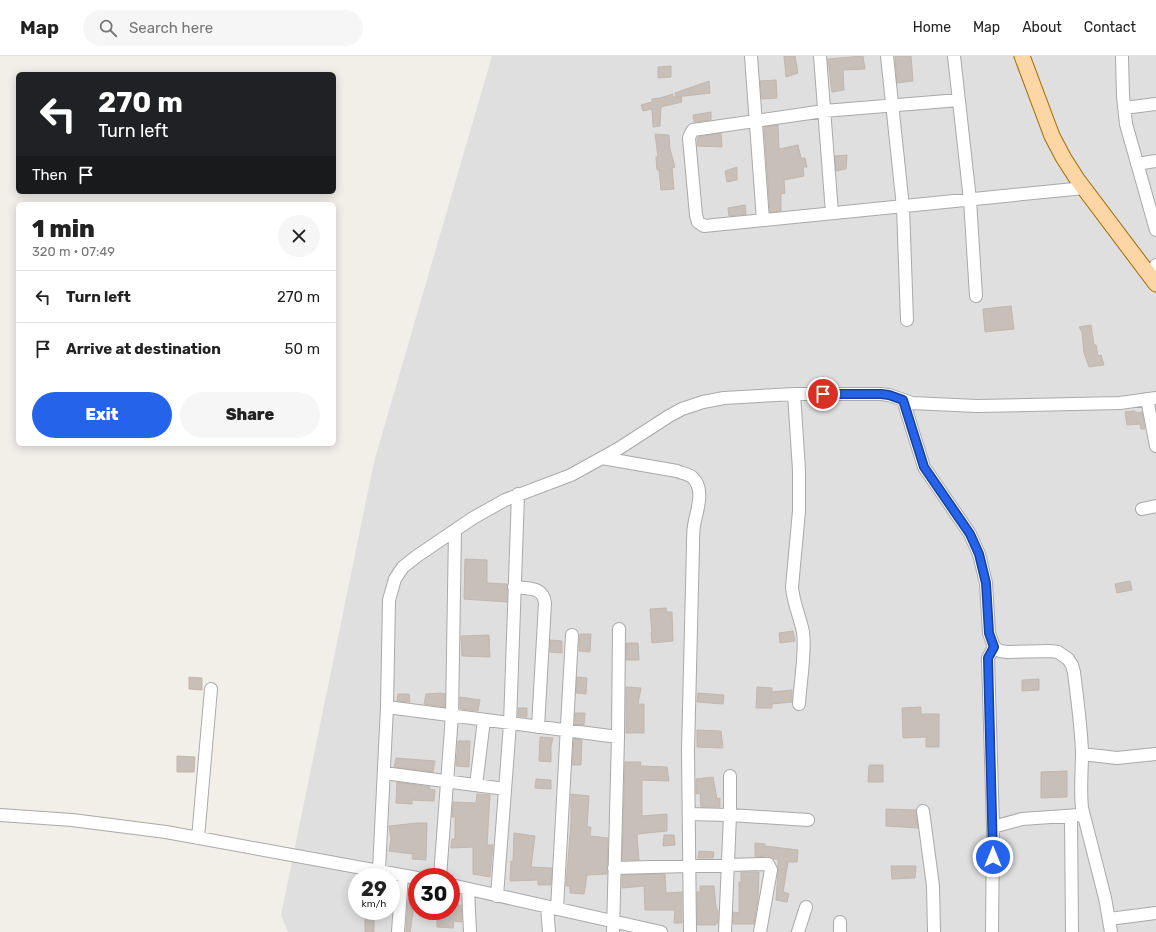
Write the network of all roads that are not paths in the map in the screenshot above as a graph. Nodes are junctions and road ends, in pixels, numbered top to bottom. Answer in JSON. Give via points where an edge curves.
{"nodes":[{"id":1,"x":751,"y":56,"type":"edge"},
{"id":2,"x":820,"y":56,"type":"edge"},
{"id":3,"x":888,"y":56,"type":"edge"},
{"id":4,"x":954,"y":56,"type":"edge"},
{"id":5,"x":1022,"y":56,"type":"edge"},
{"id":6,"x":1122,"y":56,"type":"edge"},
{"id":7,"x":959,"y":100,"type":"junction"},
{"id":8,"x":1156,"y":104,"type":"edge"},
{"id":9,"x":892,"y":106,"type":"junction"},
{"id":10,"x":1124,"y":108,"type":"junction"},
{"id":11,"x":824,"y":111,"type":"junction"},
{"id":12,"x":756,"y":121,"type":"junction"},
{"id":13,"x":1156,"y":161,"type":"edge"},
{"id":14,"x":1137,"y":164,"type":"junction"},
{"id":15,"x":1084,"y":188,"type":"junction"},
{"id":16,"x":970,"y":200,"type":"junction"},
{"id":17,"x":903,"y":207,"type":"junction"},
{"id":18,"x":832,"y":213,"type":"junction"},
{"id":19,"x":763,"y":220,"type":"junction"},
{"id":20,"x":1156,"y":230,"type":"edge"},
{"id":21,"x":1155,"y":276,"type":"edge"},
{"id":22,"x":976,"y":296,"type":"dead end"},
{"id":23,"x":907,"y":320,"type":"dead end"},
{"id":24,"x":794,"y":394,"type":"junction"},
{"id":25,"x":1151,"y":399,"type":"edge"},
{"id":26,"x":903,"y":400,"type":"junction"},
{"id":27,"x":1155,"y":442,"type":"edge"},
{"id":28,"x":602,"y":458,"type":"junction"},
{"id":29,"x":518,"y":494,"type":"junction"},
{"id":30,"x":1156,"y":506,"type":"edge"},
{"id":31,"x":1142,"y":509,"type":"dead end"},
{"id":32,"x":455,"y":530,"type":"junction"},
{"id":33,"x":514,"y":587,"type":"junction"},
{"id":34,"x":619,"y":629,"type":"dead end"},
{"id":35,"x":572,"y":634,"type":"dead end"},
{"id":36,"x":994,"y":647,"type":"junction"},
{"id":37,"x":211,"y":689,"type":"dead end"},
{"id":38,"x":799,"y":704,"type":"dead end"},
{"id":39,"x":387,"y":708,"type":"junction"},
{"id":40,"x":452,"y":715,"type":"junction"},
{"id":41,"x":484,"y":720,"type":"junction"},
{"id":42,"x":510,"y":724,"type":"junction"},
{"id":43,"x":538,"y":727,"type":"junction"},
{"id":44,"x":567,"y":731,"type":"junction"},
{"id":45,"x":618,"y":737,"type":"junction"},
{"id":46,"x":1082,"y":754,"type":"junction"},
{"id":47,"x":1156,"y":754,"type":"edge"},
{"id":48,"x":384,"y":773,"type":"junction"},
{"id":49,"x":730,"y":776,"type":"dead end"},
{"id":50,"x":446,"y":781,"type":"junction"},
{"id":51,"x":476,"y":785,"type":"junction"},
{"id":52,"x":505,"y":789,"type":"junction"},
{"id":53,"x":923,"y":811,"type":"dead end"},
{"id":54,"x":689,"y":814,"type":"junction"},
{"id":55,"x":730,"y":815,"type":"junction"},
{"id":56,"x":1084,"y":815,"type":"junction"},
{"id":57,"x":0,"y":816,"type":"edge"},
{"id":58,"x":1071,"y":816,"type":"junction"},
{"id":59,"x":808,"y":820,"type":"dead end"},
{"id":60,"x":993,"y":827,"type":"junction"},
{"id":61,"x":198,"y":838,"type":"junction"},
{"id":62,"x":728,"y":864,"type":"junction"},
{"id":63,"x":690,"y":866,"type":"junction"},
{"id":64,"x":368,"y":868,"type":"edge"},
{"id":65,"x":379,"y":868,"type":"edge"},
{"id":66,"x":441,"y":868,"type":"edge"},
{"id":67,"x":614,"y":868,"type":"junction"},
{"id":68,"x":402,"y":875,"type":"joint"},
{"id":69,"x":408,"y":876,"type":"edge"},
{"id":70,"x":460,"y":887,"type":"edge"},
{"id":71,"x":468,"y":889,"type":"junction"},
{"id":72,"x":498,"y":896,"type":"junction"},
{"id":73,"x":806,"y":907,"type":"dead end"},
{"id":74,"x":552,"y":908,"type":"junction"},
{"id":75,"x":1156,"y":913,"type":"edge"},
{"id":76,"x":1109,"y":919,"type":"junction"},
{"id":77,"x":613,"y":927,"type":"edge"},
{"id":78,"x":398,"y":932,"type":"edge"},
{"id":79,"x":470,"y":932,"type":"edge"},
{"id":80,"x":549,"y":932,"type":"edge"},
{"id":81,"x":656,"y":932,"type":"edge"},
{"id":82,"x":690,"y":932,"type":"edge"},
{"id":83,"x":726,"y":932,"type":"edge"},
{"id":84,"x":760,"y":932,"type":"edge"},
{"id":85,"x":798,"y":932,"type":"edge"},
{"id":86,"x":934,"y":932,"type":"edge"},
{"id":87,"x":992,"y":932,"type":"edge"},
{"id":88,"x":1072,"y":932,"type":"edge"},
{"id":89,"x":1111,"y":932,"type":"edge"}],
"edges":[{"from":1,"to":12,"type":"street"},
{"from":2,"to":11,"type":"street"},
{"from":3,"to":9,"type":"street"},
{"from":4,"to":7,"type":"street"},
{"from":5,"to":15,"type":"main road","via":[[1052,136],[1062,157]]},
{"from":6,"to":10,"type":"street"},
{"from":7,"to":9,"type":"street"},
{"from":7,"to":16,"type":"street"},
{"from":8,"to":10,"type":"street"},
{"from":9,"to":11,"type":"street"},
{"from":9,"to":17,"type":"street"},
{"from":10,"to":14,"type":"street"},
{"from":11,"to":12,"type":"street"},
{"from":11,"to":18,"type":"street"},
{"from":12,"to":19,"type":"street"},
{"from":12,"to":19,"type":"street","via":[[696,129],[690,133],[689,138],[698,222],[704,226]]},
{"from":13,"to":14,"type":"street"},
{"from":14,"to":20,"type":"street"},
{"from":15,"to":16,"type":"street"},
{"from":15,"to":21,"type":"main road"},
{"from":16,"to":17,"type":"street"},
{"from":16,"to":22,"type":"street"},
{"from":17,"to":18,"type":"street"},
{"from":17,"to":23,"type":"street"},
{"from":18,"to":19,"type":"street"},
{"from":24,"to":26,"type":"street","via":[[881,394]]},
{"from":24,"to":28,"type":"street","via":[[724,398],[682,409]]},
{"from":24,"to":38,"type":"street","via":[[799,498],[792,587],[803,642]]},
{"from":25,"to":26,"type":"street","via":[[978,406],[912,403]]},
{"from":25,"to":27,"type":"street"},
{"from":26,"to":36,"type":"street","via":[[924,467],[970,534],[979,554],[986,583],[989,633]]},
{"from":28,"to":29,"type":"street","via":[[571,475]]},
{"from":28,"to":54,"type":"street","via":[[677,471],[691,477],[698,488],[693,545]]},
{"from":29,"to":32,"type":"street"},
{"from":29,"to":33,"type":"street"},
{"from":30,"to":31,"type":"street"},
{"from":32,"to":39,"type":"street","via":[[403,567],[391,589],[388,600]]},
{"from":32,"to":40,"type":"street"},
{"from":33,"to":42,"type":"street"},
{"from":33,"to":43,"type":"street","via":[[534,589],[544,597]]},
{"from":34,"to":45,"type":"street"},
{"from":35,"to":44,"type":"street"},
{"from":36,"to":46,"type":"street","via":[[1007,652],[1050,651],[1068,659],[1074,672]]},
{"from":36,"to":60,"type":"street","via":[[988,658]]},
{"from":37,"to":61,"type":"street"},
{"from":39,"to":40,"type":"street"},
{"from":39,"to":48,"type":"street"},
{"from":40,"to":41,"type":"street"},
{"from":40,"to":50,"type":"street"},
{"from":41,"to":42,"type":"street"},
{"from":41,"to":51,"type":"street"},
{"from":42,"to":43,"type":"street"},
{"from":42,"to":52,"type":"street"},
{"from":43,"to":44,"type":"street"},
{"from":44,"to":45,"type":"street"},
{"from":44,"to":74,"type":"street"},
{"from":45,"to":67,"type":"street"},
{"from":46,"to":47,"type":"street","via":[[1117,758]]},
{"from":46,"to":56,"type":"street","via":[[1081,793]]},
{"from":48,"to":50,"type":"street"},
{"from":48,"to":65,"type":"street"},
{"from":49,"to":55,"type":"street"},
{"from":50,"to":51,"type":"street"},
{"from":50,"to":66,"type":"street"},
{"from":51,"to":52,"type":"street"},
{"from":52,"to":72,"type":"street"},
{"from":53,"to":86,"type":"street","via":[[933,886]]},
{"from":54,"to":55,"type":"street"},
{"from":54,"to":63,"type":"street"},
{"from":55,"to":59,"type":"street"},
{"from":55,"to":62,"type":"street"},
{"from":56,"to":58,"type":"street"},
{"from":56,"to":76,"type":"street"},
{"from":57,"to":61,"type":"street","via":[[72,820]]},
{"from":58,"to":60,"type":"street","via":[[1022,819]]},
{"from":58,"to":88,"type":"street"},
{"from":60,"to":87,"type":"street"},
{"from":61,"to":64,"type":"street"},
{"from":62,"to":63,"type":"street"},
{"from":62,"to":83,"type":"street"},
{"from":62,"to":84,"type":"street","via":[[764,863],[770,866]]},
{"from":63,"to":67,"type":"street"},
{"from":63,"to":82,"type":"street"},
{"from":67,"to":77,"type":"street"},
{"from":68,"to":69,"type":"street"},
{"from":68,"to":78,"type":"street"},
{"from":70,"to":71,"type":"street"},
{"from":71,"to":72,"type":"street"},
{"from":71,"to":79,"type":"street"},
{"from":72,"to":74,"type":"street"},
{"from":73,"to":85,"type":"street"},
{"from":74,"to":77,"type":"street"},
{"from":74,"to":80,"type":"street"},
{"from":75,"to":76,"type":"street"},
{"from":76,"to":89,"type":"street"},
{"from":77,"to":81,"type":"street"}]}
